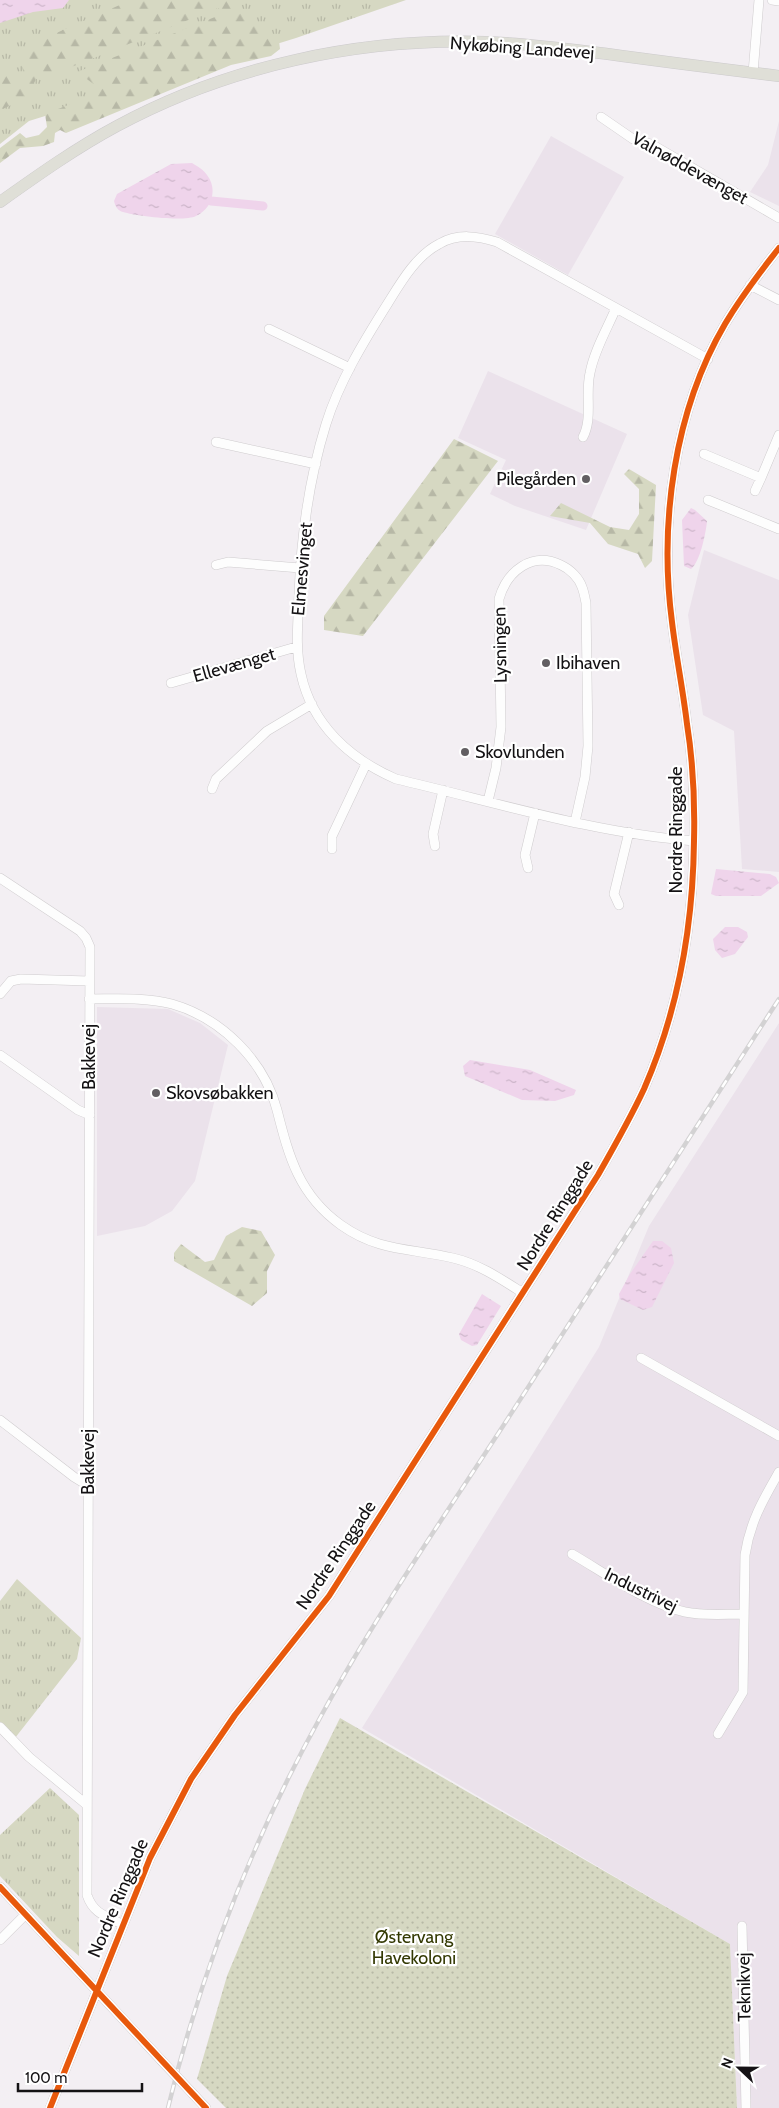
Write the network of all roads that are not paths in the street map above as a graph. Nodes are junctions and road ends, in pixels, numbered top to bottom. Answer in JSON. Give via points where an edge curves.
{"nodes":[{"id":1,"x":759,"y":0,"type":"edge"},
{"id":2,"x":772,"y":0,"type":"edge"},
{"id":3,"x":779,"y":1,"type":"edge"},
{"id":4,"x":753,"y":73,"type":"junction"},
{"id":5,"x":779,"y":76,"type":"edge"},
{"id":6,"x":601,"y":117,"type":"dead end"},
{"id":7,"x":0,"y":202,"type":"edge"},
{"id":8,"x":779,"y":218,"type":"edge"},
{"id":9,"x":779,"y":248,"type":"edge"},
{"id":10,"x":750,"y":285,"type":"junction"},
{"id":11,"x":779,"y":300,"type":"edge"},
{"id":12,"x":616,"y":308,"type":"junction"},
{"id":13,"x":269,"y":329,"type":"dead end"},
{"id":14,"x":708,"y":359,"type":"junction"},
{"id":15,"x":350,"y":368,"type":"junction"},
{"id":16,"x":779,"y":435,"type":"edge"},
{"id":17,"x":583,"y":437,"type":"dead end"},
{"id":18,"x":216,"y":442,"type":"dead end"},
{"id":19,"x":704,"y":454,"type":"dead end"},
{"id":20,"x":316,"y":464,"type":"junction"},
{"id":21,"x":761,"y":478,"type":"junction"},
{"id":22,"x":755,"y":491,"type":"dead end"},
{"id":23,"x":708,"y":500,"type":"dead end"},
{"id":24,"x":779,"y":529,"type":"edge"},
{"id":25,"x":216,"y":565,"type":"dead end"},
{"id":26,"x":300,"y":568,"type":"junction"},
{"id":27,"x":296,"y":647,"type":"junction"},
{"id":28,"x":171,"y":683,"type":"dead end"},
{"id":29,"x":312,"y":704,"type":"junction"},
{"id":30,"x":366,"y":764,"type":"junction"},
{"id":31,"x":212,"y":788,"type":"dead end"},
{"id":32,"x":443,"y":790,"type":"junction"},
{"id":33,"x":488,"y":801,"type":"junction"},
{"id":34,"x":535,"y":812,"type":"junction"},
{"id":35,"x":575,"y":822,"type":"junction"},
{"id":36,"x":628,"y":832,"type":"junction"},
{"id":37,"x":694,"y":841,"type":"junction"},
{"id":38,"x":435,"y":846,"type":"dead end"},
{"id":39,"x":332,"y":849,"type":"dead end"},
{"id":40,"x":528,"y":868,"type":"dead end"},
{"id":41,"x":0,"y":878,"type":"edge"},
{"id":42,"x":619,"y":905,"type":"dead end"},
{"id":43,"x":89,"y":982,"type":"junction"},
{"id":44,"x":0,"y":994,"type":"edge"},
{"id":45,"x":89,"y":998,"type":"junction"},
{"id":46,"x":0,"y":1055,"type":"edge"},
{"id":47,"x":90,"y":1115,"type":"junction"},
{"id":48,"x":523,"y":1294,"type":"junction"},
{"id":49,"x":641,"y":1358,"type":"dead end"},
{"id":50,"x":0,"y":1420,"type":"edge"},
{"id":51,"x":779,"y":1436,"type":"edge"},
{"id":52,"x":779,"y":1472,"type":"edge"},
{"id":53,"x":87,"y":1485,"type":"junction"},
{"id":54,"x":572,"y":1554,"type":"dead end"},
{"id":55,"x":743,"y":1614,"type":"junction"},
{"id":56,"x":0,"y":1727,"type":"edge"},
{"id":57,"x":718,"y":1734,"type":"dead end"},
{"id":58,"x":87,"y":1805,"type":"junction"},
{"id":59,"x":0,"y":1888,"type":"edge"},
{"id":60,"x":26,"y":1915,"type":"junction"},
{"id":61,"x":122,"y":1924,"type":"junction"},
{"id":62,"x":742,"y":1926,"type":"dead end"},
{"id":63,"x":0,"y":1940,"type":"edge"},
{"id":64,"x":96,"y":1991,"type":"junction"},
{"id":65,"x":50,"y":2108,"type":"edge"},
{"id":66,"x":206,"y":2108,"type":"edge"},
{"id":67,"x":746,"y":2108,"type":"edge"}],
"edges":[{"from":1,"to":4,"type":"street"},
{"from":2,"to":3,"type":"street"},
{"from":4,"to":5,"type":"main road","name":"Nykøbing Landevej"},
{"from":4,"to":7,"type":"main road","name":"Nykøbing Landevej","via":[[485,42],[384,45],[319,56],[208,86],[159,106],[117,126],[60,160]]},
{"from":6,"to":8,"type":"street","name":"Valnøddevænget","via":[[633,139],[651,144]]},
{"from":9,"to":10,"type":"street","name":"Nordre Ringgade"},
{"from":10,"to":11,"type":"street"},
{"from":10,"to":14,"type":"street","name":"Nordre Ringgade"},
{"from":12,"to":14,"type":"street","name":"Elmesvinget"},
{"from":12,"to":15,"type":"street","name":"Elmesvinget","via":[[497,242],[459,236],[438,244],[402,280]]},
{"from":12,"to":17,"type":"street","via":[[590,370],[588,424]]},
{"from":13,"to":15,"type":"street"},
{"from":14,"to":37,"type":"street","name":"Nordre Ringgade","via":[[684,424],[668,531],[671,621],[688,726]]},
{"from":15,"to":20,"type":"street","name":"Elmesvinget","via":[[326,423]]},
{"from":16,"to":21,"type":"street"},
{"from":18,"to":20,"type":"street"},
{"from":19,"to":21,"type":"street"},
{"from":20,"to":26,"type":"street","name":"Elmesvinget"},
{"from":21,"to":22,"type":"street"},
{"from":23,"to":24,"type":"street"},
{"from":25,"to":26,"type":"street","via":[[228,562]]},
{"from":26,"to":27,"type":"street","name":"Elmesvinget"},
{"from":27,"to":28,"type":"street","name":"Ellevænget"},
{"from":27,"to":29,"type":"street","name":"Elmesvinget","via":[[301,675]]},
{"from":29,"to":30,"type":"street","name":"Elmesvinget","via":[[334,738]]},
{"from":29,"to":31,"type":"street","via":[[267,731],[216,780]]},
{"from":30,"to":32,"type":"street","name":"Elmesvinget","via":[[396,779]]},
{"from":30,"to":39,"type":"street","via":[[332,836]]},
{"from":32,"to":33,"type":"street","name":"Elmesvinget"},
{"from":32,"to":38,"type":"street","via":[[433,834]]},
{"from":33,"to":34,"type":"street","name":"Elmesvinget"},
{"from":33,"to":35,"type":"street","name":"Lysningen","via":[[501,727],[498,599],[510,575],[520,566],[541,560],[554,561],[575,575],[586,603],[588,746]]},
{"from":34,"to":35,"type":"street","name":"Elmesvinget"},
{"from":34,"to":40,"type":"street","via":[[525,855]]},
{"from":35,"to":36,"type":"street","name":"Elmesvinget"},
{"from":36,"to":37,"type":"street","name":"Elmesvinget"},
{"from":36,"to":42,"type":"street","via":[[614,894]]},
{"from":37,"to":48,"type":"street","name":"Nordre Ringgade","via":[[684,956],[662,1043],[626,1126]]},
{"from":41,"to":43,"type":"street","name":"Bakkevej","via":[[86,938],[90,947]]},
{"from":43,"to":44,"type":"street","via":[[21,979],[11,981]]},
{"from":43,"to":45,"type":"street","name":"Bakkevej"},
{"from":45,"to":47,"type":"street","name":"Bakkevej"},
{"from":45,"to":48,"type":"street","via":[[170,1004],[225,1032],[245,1051],[263,1076],[277,1108],[290,1158],[299,1177],[323,1210],[342,1226],[383,1246],[453,1258],[476,1266]]},
{"from":46,"to":47,"type":"street"},
{"from":47,"to":53,"type":"street","name":"Bakkevej"},
{"from":48,"to":61,"type":"street","name":"Nordre Ringgade","via":[[328,1596],[234,1715],[196,1771],[162,1832]]},
{"from":49,"to":51,"type":"street"},
{"from":50,"to":53,"type":"street"},
{"from":52,"to":55,"type":"street","via":[[748,1533]]},
{"from":53,"to":58,"type":"street","name":"Bakkevej"},
{"from":54,"to":55,"type":"street","name":"Industrivej","via":[[668,1607],[704,1614]]},
{"from":55,"to":57,"type":"street","via":[[743,1692]]},
{"from":56,"to":58,"type":"street","via":[[29,1757]]},
{"from":58,"to":61,"type":"street","name":"Bakkevej","via":[[87,1895],[97,1912]]},
{"from":59,"to":60,"type":"street"},
{"from":60,"to":63,"type":"street"},
{"from":60,"to":64,"type":"street"},
{"from":61,"to":64,"type":"street","name":"Nordre Ringgade"},
{"from":62,"to":67,"type":"street","name":"Teknikvej"},
{"from":64,"to":65,"type":"street","name":"Nordre Ringgade"},
{"from":64,"to":66,"type":"street","bridge":true}]}
